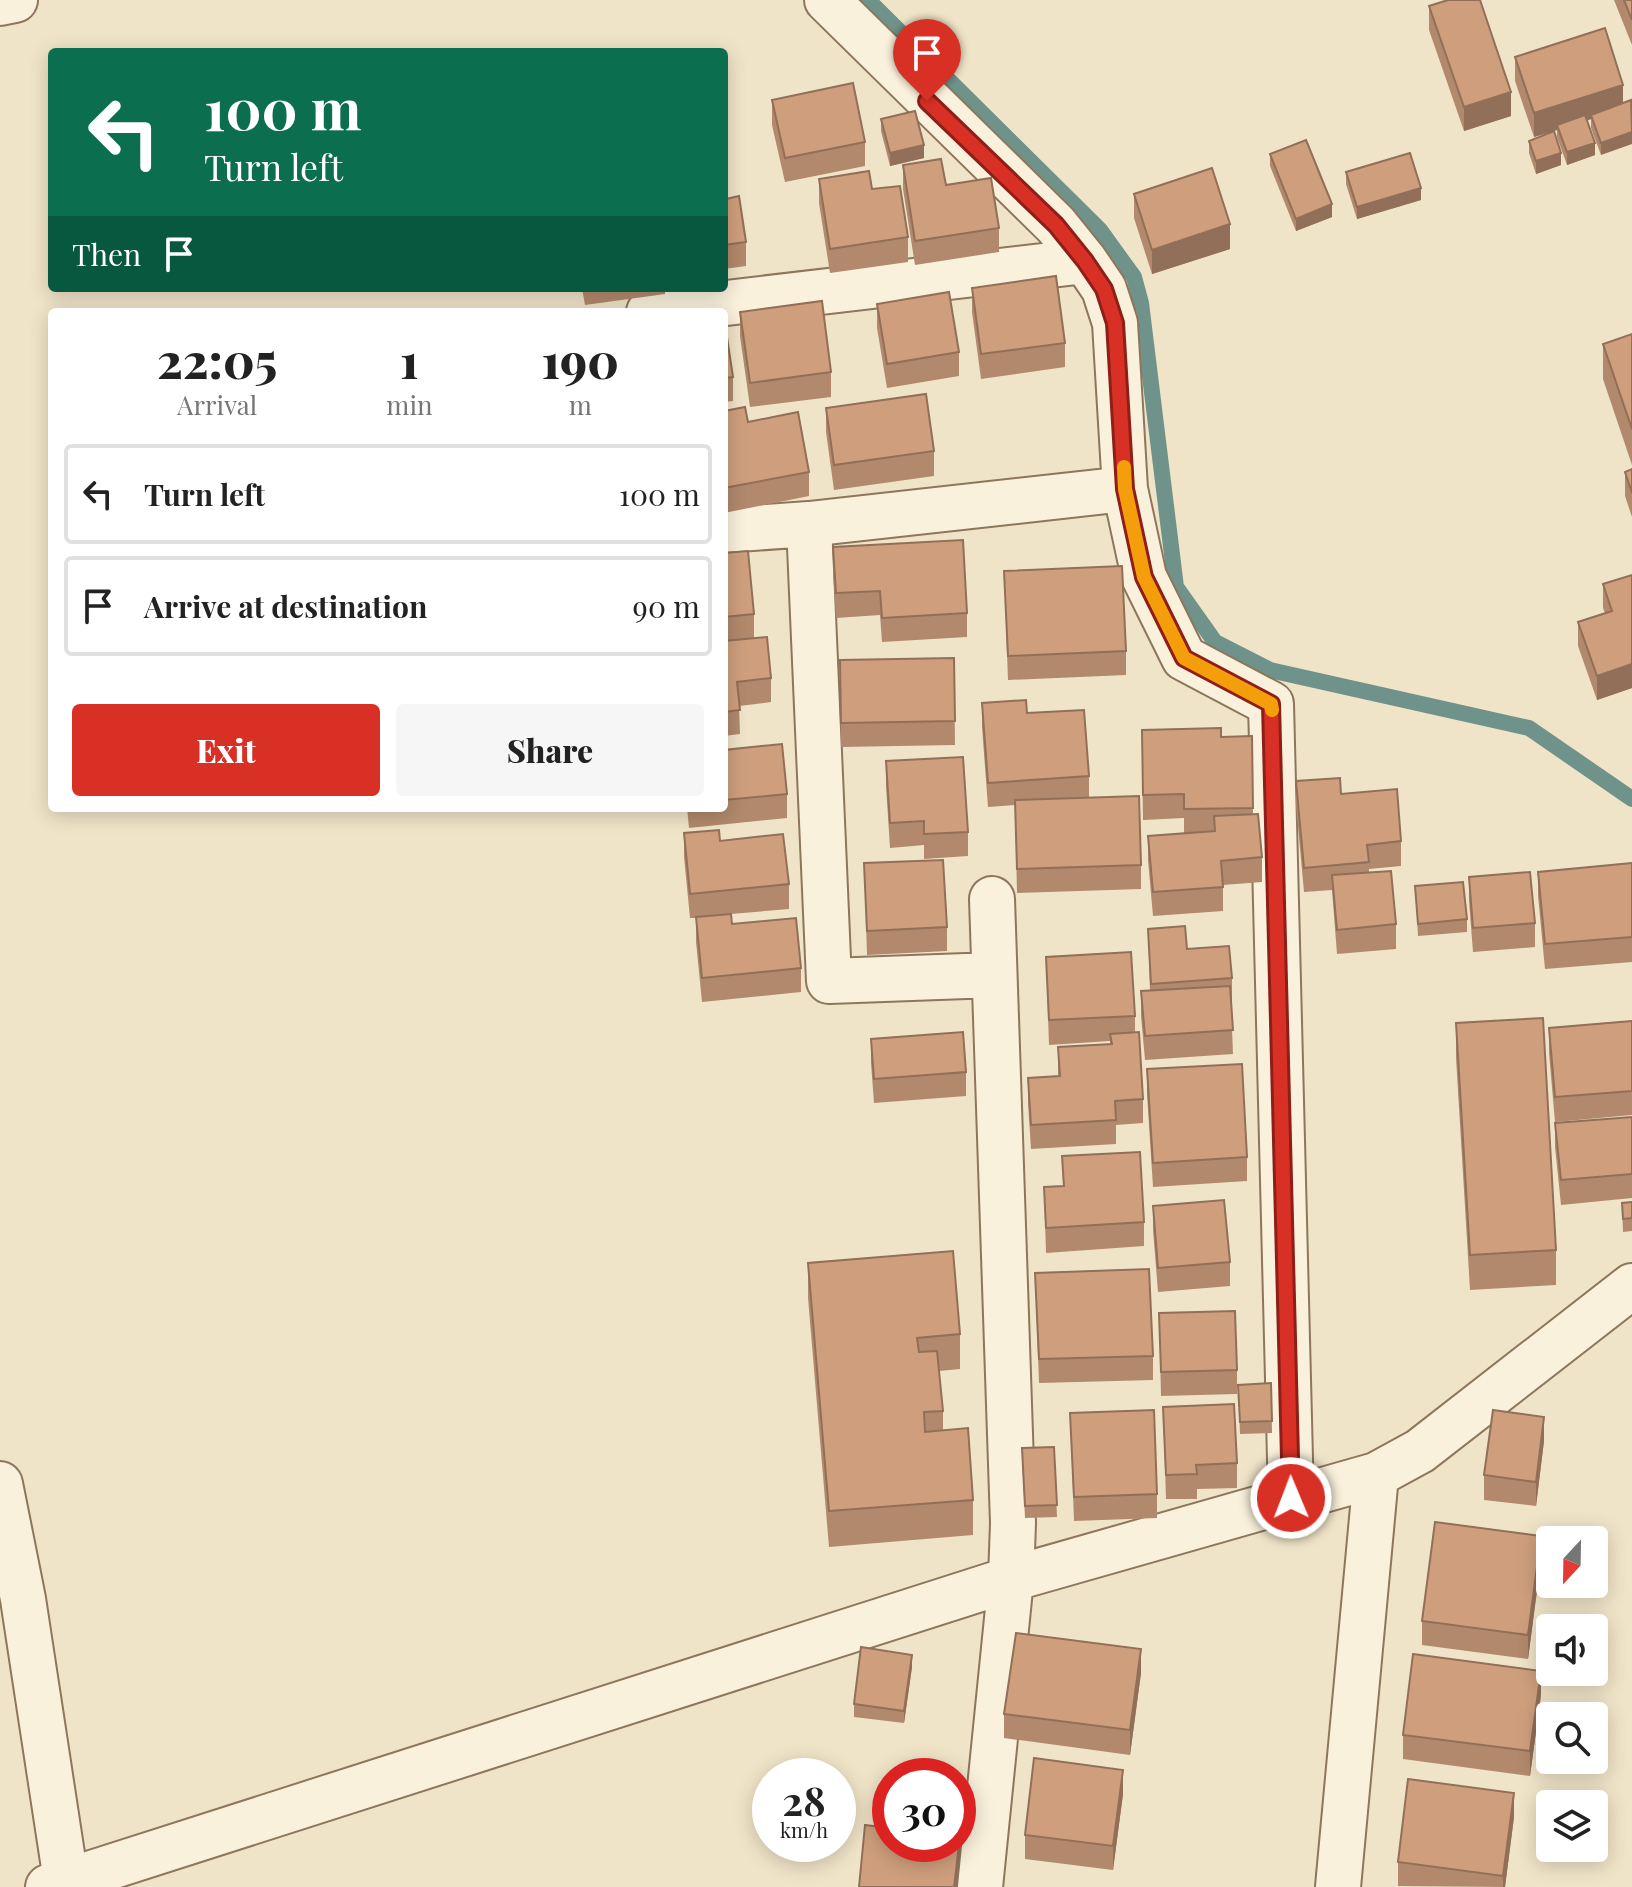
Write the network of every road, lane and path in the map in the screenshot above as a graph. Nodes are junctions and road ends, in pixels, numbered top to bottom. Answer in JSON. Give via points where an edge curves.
{"nodes":[{"id":1,"x":15,"y":0,"type":"edge"},
{"id":2,"x":827,"y":0,"type":"edge"},
{"id":3,"x":0,"y":3,"type":"edge"},
{"id":4,"x":1085,"y":261,"type":"junction"},
{"id":5,"x":683,"y":308,"type":"edge"},
{"id":6,"x":1125,"y":489,"type":"junction"},
{"id":7,"x":809,"y":524,"type":"junction"},
{"id":8,"x":728,"y":530,"type":"edge"},
{"id":9,"x":992,"y":899,"type":"dead end"},
{"id":10,"x":994,"y":975,"type":"junction"},
{"id":11,"x":1632,"y":1286,"type":"edge"},
{"id":12,"x":1376,"y":1475,"type":"junction"},
{"id":13,"x":0,"y":1484,"type":"edge"},
{"id":14,"x":1291,"y":1498,"type":"junction"},
{"id":15,"x":1011,"y":1579,"type":"junction"},
{"id":16,"x":61,"y":1885,"type":"edge"},
{"id":17,"x":980,"y":1887,"type":"edge"},
{"id":18,"x":1338,"y":1887,"type":"edge"}],
"edges":[{"from":1,"to":3,"type":"street"},
{"from":2,"to":4,"type":"street","via":[[1056,225]]},
{"from":4,"to":5,"type":"street"},
{"from":4,"to":6,"type":"street","via":[[1104,289],[1115,323]]},
{"from":6,"to":7,"type":"street"},
{"from":6,"to":14,"type":"street","via":[[1144,577],[1184,658],[1271,704]]},
{"from":7,"to":8,"type":"street"},
{"from":7,"to":10,"type":"street","via":[[829,981]]},
{"from":9,"to":10,"type":"street"},
{"from":10,"to":15,"type":"street"},
{"from":11,"to":12,"type":"street","via":[[1420,1451]]},
{"from":12,"to":14,"type":"street"},
{"from":12,"to":18,"type":"street"},
{"from":13,"to":16,"type":"street","via":[[23,1599]]},
{"from":14,"to":15,"type":"street"},
{"from":15,"to":16,"type":"street"},
{"from":15,"to":17,"type":"street"}]}
